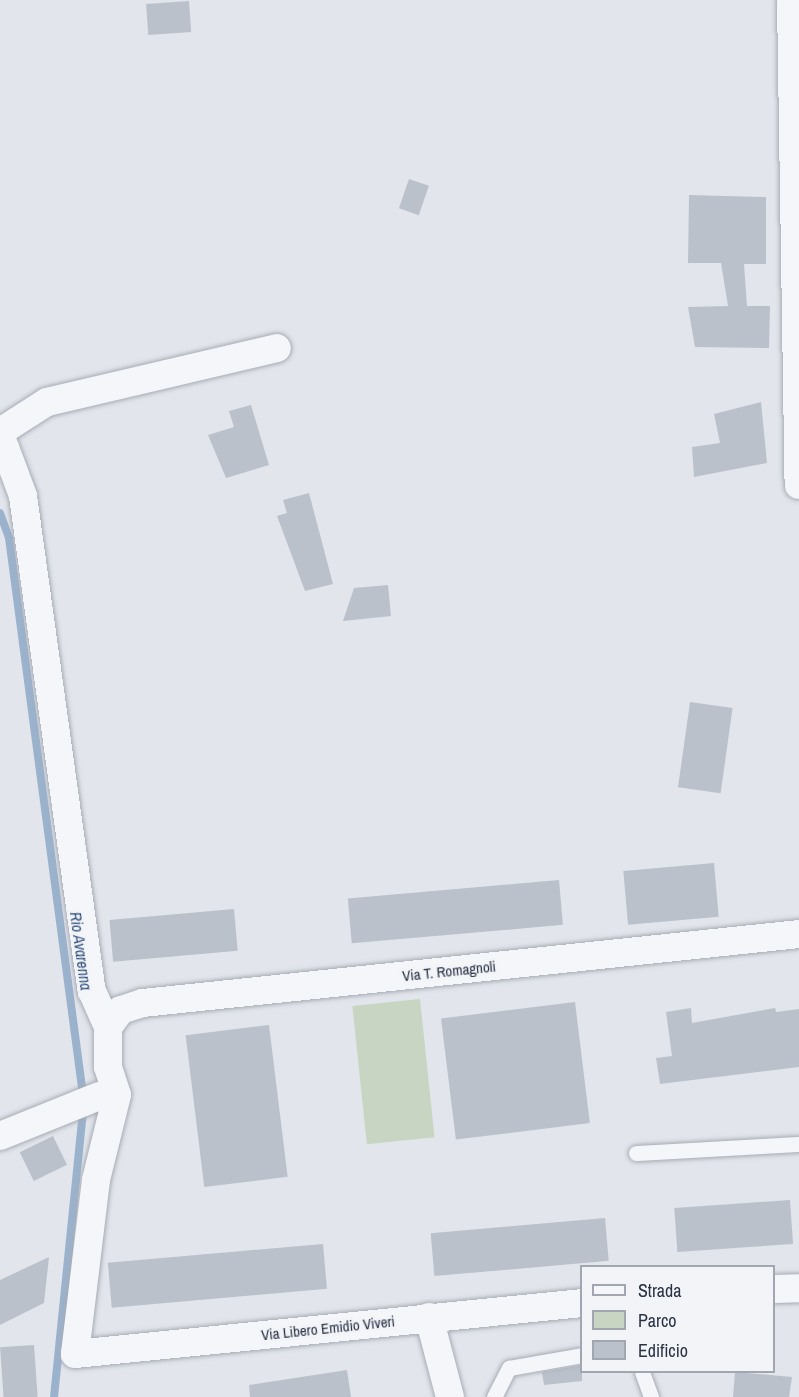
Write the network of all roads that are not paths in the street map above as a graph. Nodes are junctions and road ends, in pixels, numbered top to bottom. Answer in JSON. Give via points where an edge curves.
{"nodes":[{"id":1,"x":791,"y":0,"type":"edge"},
{"id":2,"x":277,"y":348,"type":"dead end"},
{"id":3,"x":0,"y":433,"type":"edge"},
{"id":4,"x":799,"y":485,"type":"edge"},
{"id":5,"x":799,"y":934,"type":"edge"},
{"id":6,"x":108,"y":1027,"type":"junction"},
{"id":7,"x":99,"y":1096,"type":"dead end"},
{"id":8,"x":0,"y":1136,"type":"edge"},
{"id":9,"x":799,"y":1144,"type":"edge"},
{"id":10,"x":636,"y":1153,"type":"dead end"},
{"id":11,"x":799,"y":1288,"type":"edge"},
{"id":12,"x":775,"y":1289,"type":"edge"},
{"id":13,"x":580,"y":1303,"type":"edge"},
{"id":14,"x":429,"y":1317,"type":"junction"},
{"id":15,"x":580,"y":1355,"type":"edge"},
{"id":16,"x":643,"y":1373,"type":"edge"},
{"id":17,"x":450,"y":1397,"type":"edge"},
{"id":18,"x":494,"y":1397,"type":"edge"},
{"id":19,"x":651,"y":1397,"type":"edge"}],
"edges":[{"from":1,"to":4,"type":"street"},
{"from":2,"to":3,"type":"street","via":[[47,402]]},
{"from":3,"to":6,"type":"street","via":[[23,496],[92,991]]},
{"from":5,"to":6,"type":"street","name":"Via T. Romagnoli","via":[[143,1004],[121,1011]]},
{"from":6,"to":14,"type":"street","name":"Via Libero Emidio Viveri","via":[[108,1067],[117,1095],[96,1180],[75,1354]]},
{"from":7,"to":8,"type":"street"},
{"from":9,"to":10,"type":"lane"},
{"from":11,"to":12,"type":"street"},
{"from":13,"to":14,"type":"street","name":"Via Libero Emidio Viveri"},
{"from":14,"to":17,"type":"street"},
{"from":15,"to":18,"type":"lane","via":[[509,1368]]},
{"from":16,"to":19,"type":"lane"}]}
